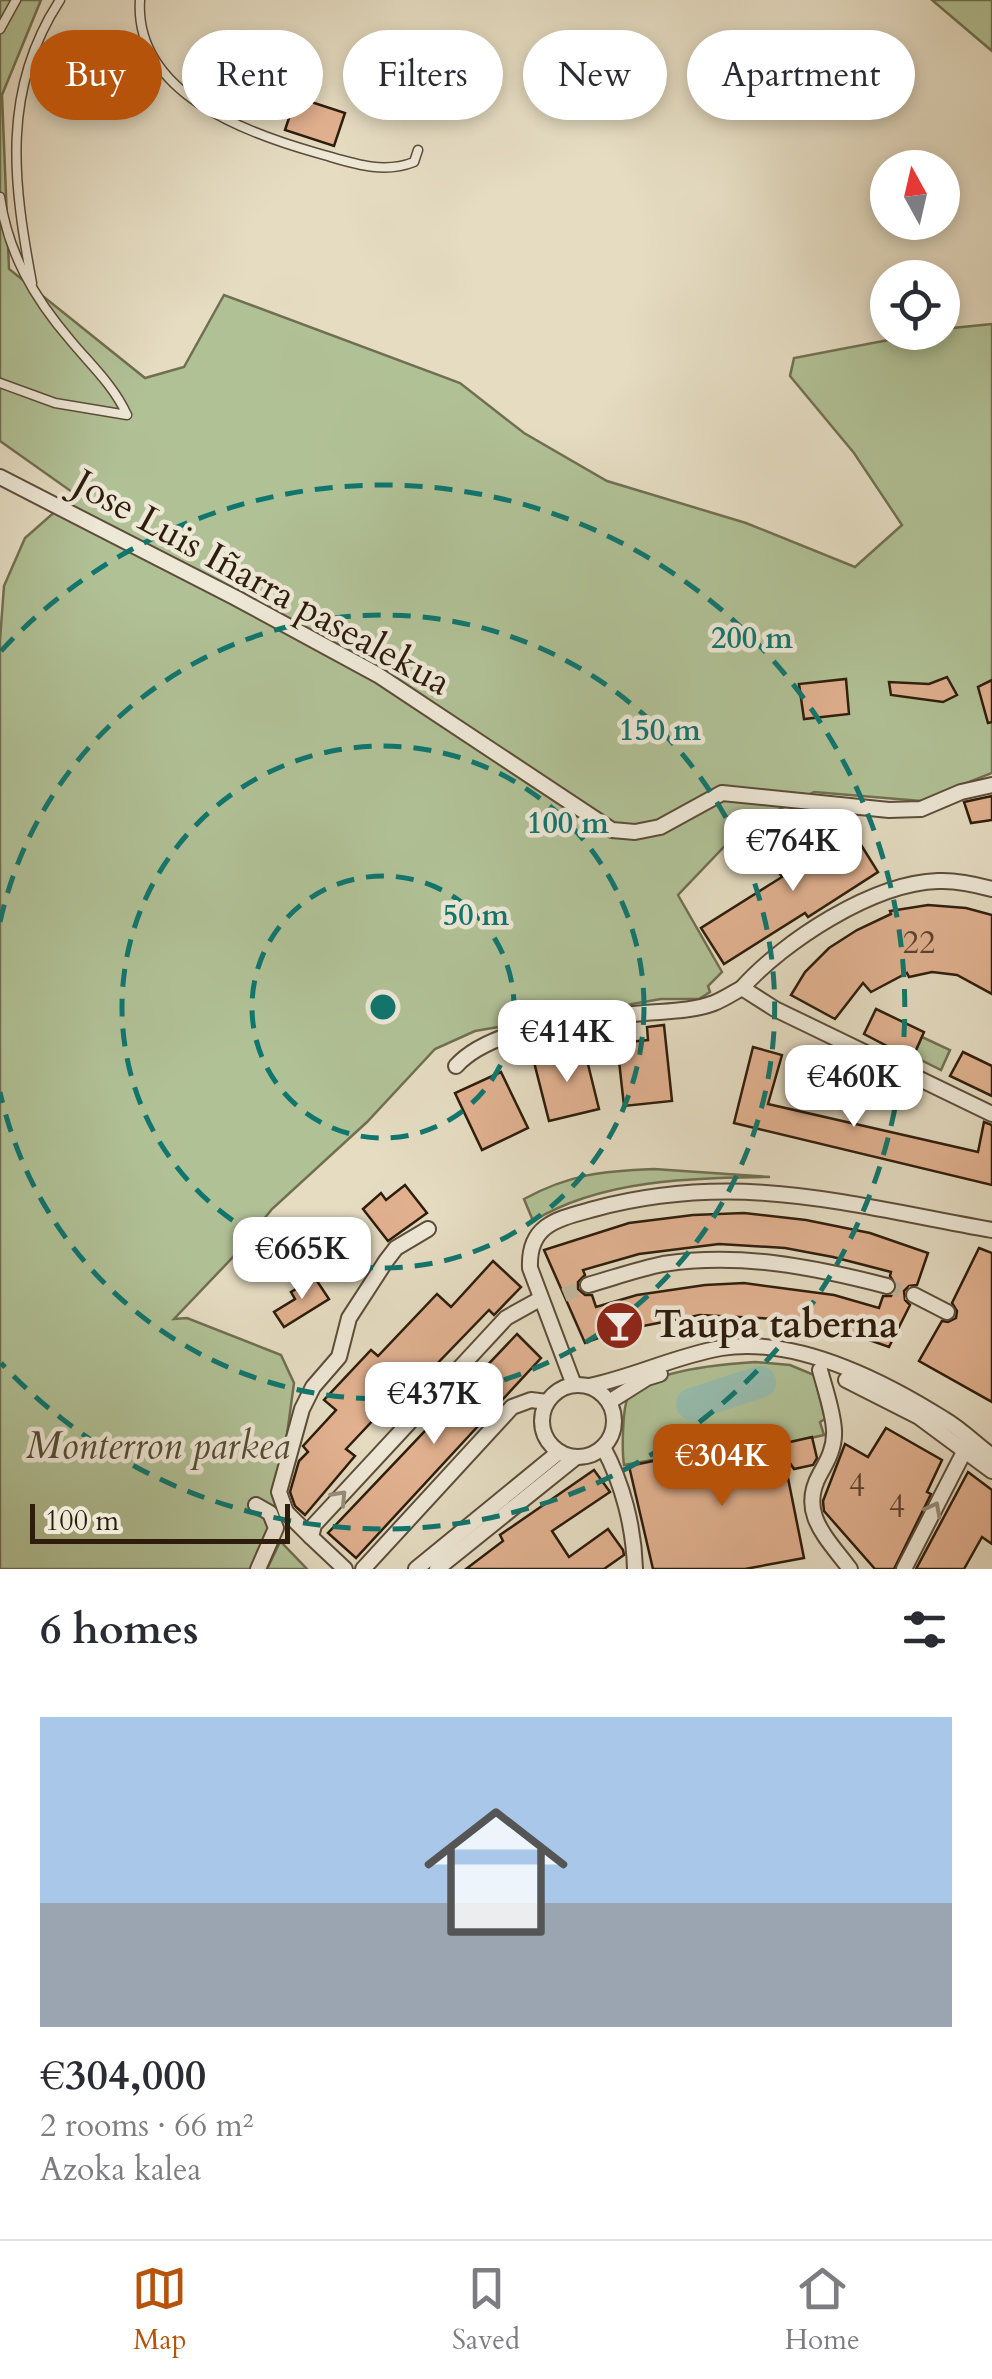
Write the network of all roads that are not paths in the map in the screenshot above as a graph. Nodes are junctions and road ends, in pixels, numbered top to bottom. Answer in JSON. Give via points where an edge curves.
{"nodes":[{"id":1,"x":16,"y":0,"type":"edge"},
{"id":2,"x":60,"y":0,"type":"edge"},
{"id":3,"x":140,"y":0,"type":"edge"},
{"id":4,"x":0,"y":29,"type":"edge"},
{"id":5,"x":418,"y":150,"type":"dead end"},
{"id":6,"x":0,"y":197,"type":"edge"},
{"id":7,"x":34,"y":293,"type":"junction"},
{"id":8,"x":0,"y":383,"type":"edge"},
{"id":9,"x":0,"y":477,"type":"edge"},
{"id":10,"x":992,"y":785,"type":"edge"},
{"id":11,"x":992,"y":890,"type":"edge"},
{"id":12,"x":742,"y":988,"type":"junction"},
{"id":13,"x":456,"y":1066,"type":"dead end"},
{"id":14,"x":992,"y":1114,"type":"edge"},
{"id":15,"x":428,"y":1229,"type":"dead end"},
{"id":16,"x":992,"y":1230,"type":"edge"},
{"id":17,"x":588,"y":1285,"type":"tunnel mouth"},
{"id":18,"x":887,"y":1286,"type":"tunnel mouth"},
{"id":19,"x":914,"y":1295,"type":"tunnel mouth"},
{"id":20,"x":540,"y":1299,"type":"junction"},
{"id":21,"x":947,"y":1312,"type":"dead end"},
{"id":22,"x":820,"y":1370,"type":"junction"},
{"id":23,"x":581,"y":1386,"type":"junction"},
{"id":24,"x":546,"y":1402,"type":"junction"},
{"id":25,"x":609,"y":1402,"type":"junction"},
{"id":26,"x":604,"y":1448,"type":"junction"},
{"id":27,"x":964,"y":1450,"type":"junction"},
{"id":28,"x":558,"y":1452,"type":"junction"},
{"id":29,"x":992,"y":1456,"type":"edge"},
{"id":30,"x":575,"y":1458,"type":"junction"},
{"id":31,"x":992,"y":1470,"type":"edge"},
{"id":32,"x":256,"y":1505,"type":"dead end"},
{"id":33,"x":311,"y":1537,"type":"junction"},
{"id":34,"x":258,"y":1569,"type":"edge"},
{"id":35,"x":346,"y":1569,"type":"edge"},
{"id":36,"x":364,"y":1569,"type":"edge"},
{"id":37,"x":416,"y":1569,"type":"edge"},
{"id":38,"x":437,"y":1569,"type":"edge"},
{"id":39,"x":635,"y":1569,"type":"edge"},
{"id":40,"x":850,"y":1569,"type":"edge"},
{"id":41,"x":904,"y":1569,"type":"edge"}],
"edges":[{"from":1,"to":4,"type":"lane"},
{"from":2,"to":7,"type":"lane","via":[[34,46],[17,107]]},
{"from":3,"to":5,"type":"lane","via":[[145,38],[161,68],[216,116],[274,141],[364,166],[395,170],[414,162]]},
{"from":6,"to":7,"type":"lane","via":[[12,248]]},
{"from":7,"to":8,"type":"lane","via":[[127,415],[55,403]]},
{"from":9,"to":10,"type":"street","name":"Jose Luis Iñarra pasealekua","via":[[378,675],[612,830],[660,827],[722,793],[888,810],[920,809]]},
{"from":11,"to":12,"type":"street","via":[[934,881],[882,894],[811,932]]},
{"from":12,"to":13,"type":"street","via":[[714,1004],[568,1022],[490,1040]]},
{"from":12,"to":14,"type":"street"},
{"from":15,"to":33,"type":"street","via":[[386,1261],[349,1318],[339,1358],[302,1409],[279,1492],[286,1512]]},
{"from":16,"to":20,"type":"street","via":[[816,1196],[692,1190],[633,1198],[556,1220],[533,1242],[530,1268]]},
{"from":17,"to":18,"type":"street","via":[[664,1264],[725,1260],[818,1268]]},
{"from":19,"to":21,"type":"street"},
{"from":20,"to":23,"type":"street"},
{"from":33,"to":20,"type":"street","one_way":true,"via":[[314,1525],[506,1318]]},
{"from":22,"to":25,"type":"street","via":[[767,1356],[729,1356],[646,1378]]},
{"from":22,"to":27,"type":"street","via":[[919,1417]]},
{"from":22,"to":40,"type":"street","via":[[834,1430],[831,1455],[810,1502],[816,1522]]},
{"from":23,"to":24,"type":"street","via":[[558,1390]]},
{"from":23,"to":25,"type":"street"},
{"from":23,"to":29,"type":"street","via":[[726,1347],[789,1351],[920,1405]]},
{"from":24,"to":28,"type":"street","via":[[541,1424]]},
{"from":24,"to":36,"type":"street","via":[[512,1407]]},
{"from":25,"to":26,"type":"street","via":[[614,1426]]},
{"from":26,"to":30,"type":"street"},
{"from":26,"to":39,"type":"street","via":[[624,1500]]},
{"from":27,"to":31,"type":"street"},
{"from":41,"to":27,"type":"street","one_way":true},
{"from":28,"to":30,"type":"street"},
{"from":28,"to":37,"type":"street"},
{"from":30,"to":38,"type":"street"},
{"from":32,"to":34,"type":"street","via":[[270,1513],[276,1528]]},
{"from":33,"to":35,"type":"street"}]}
